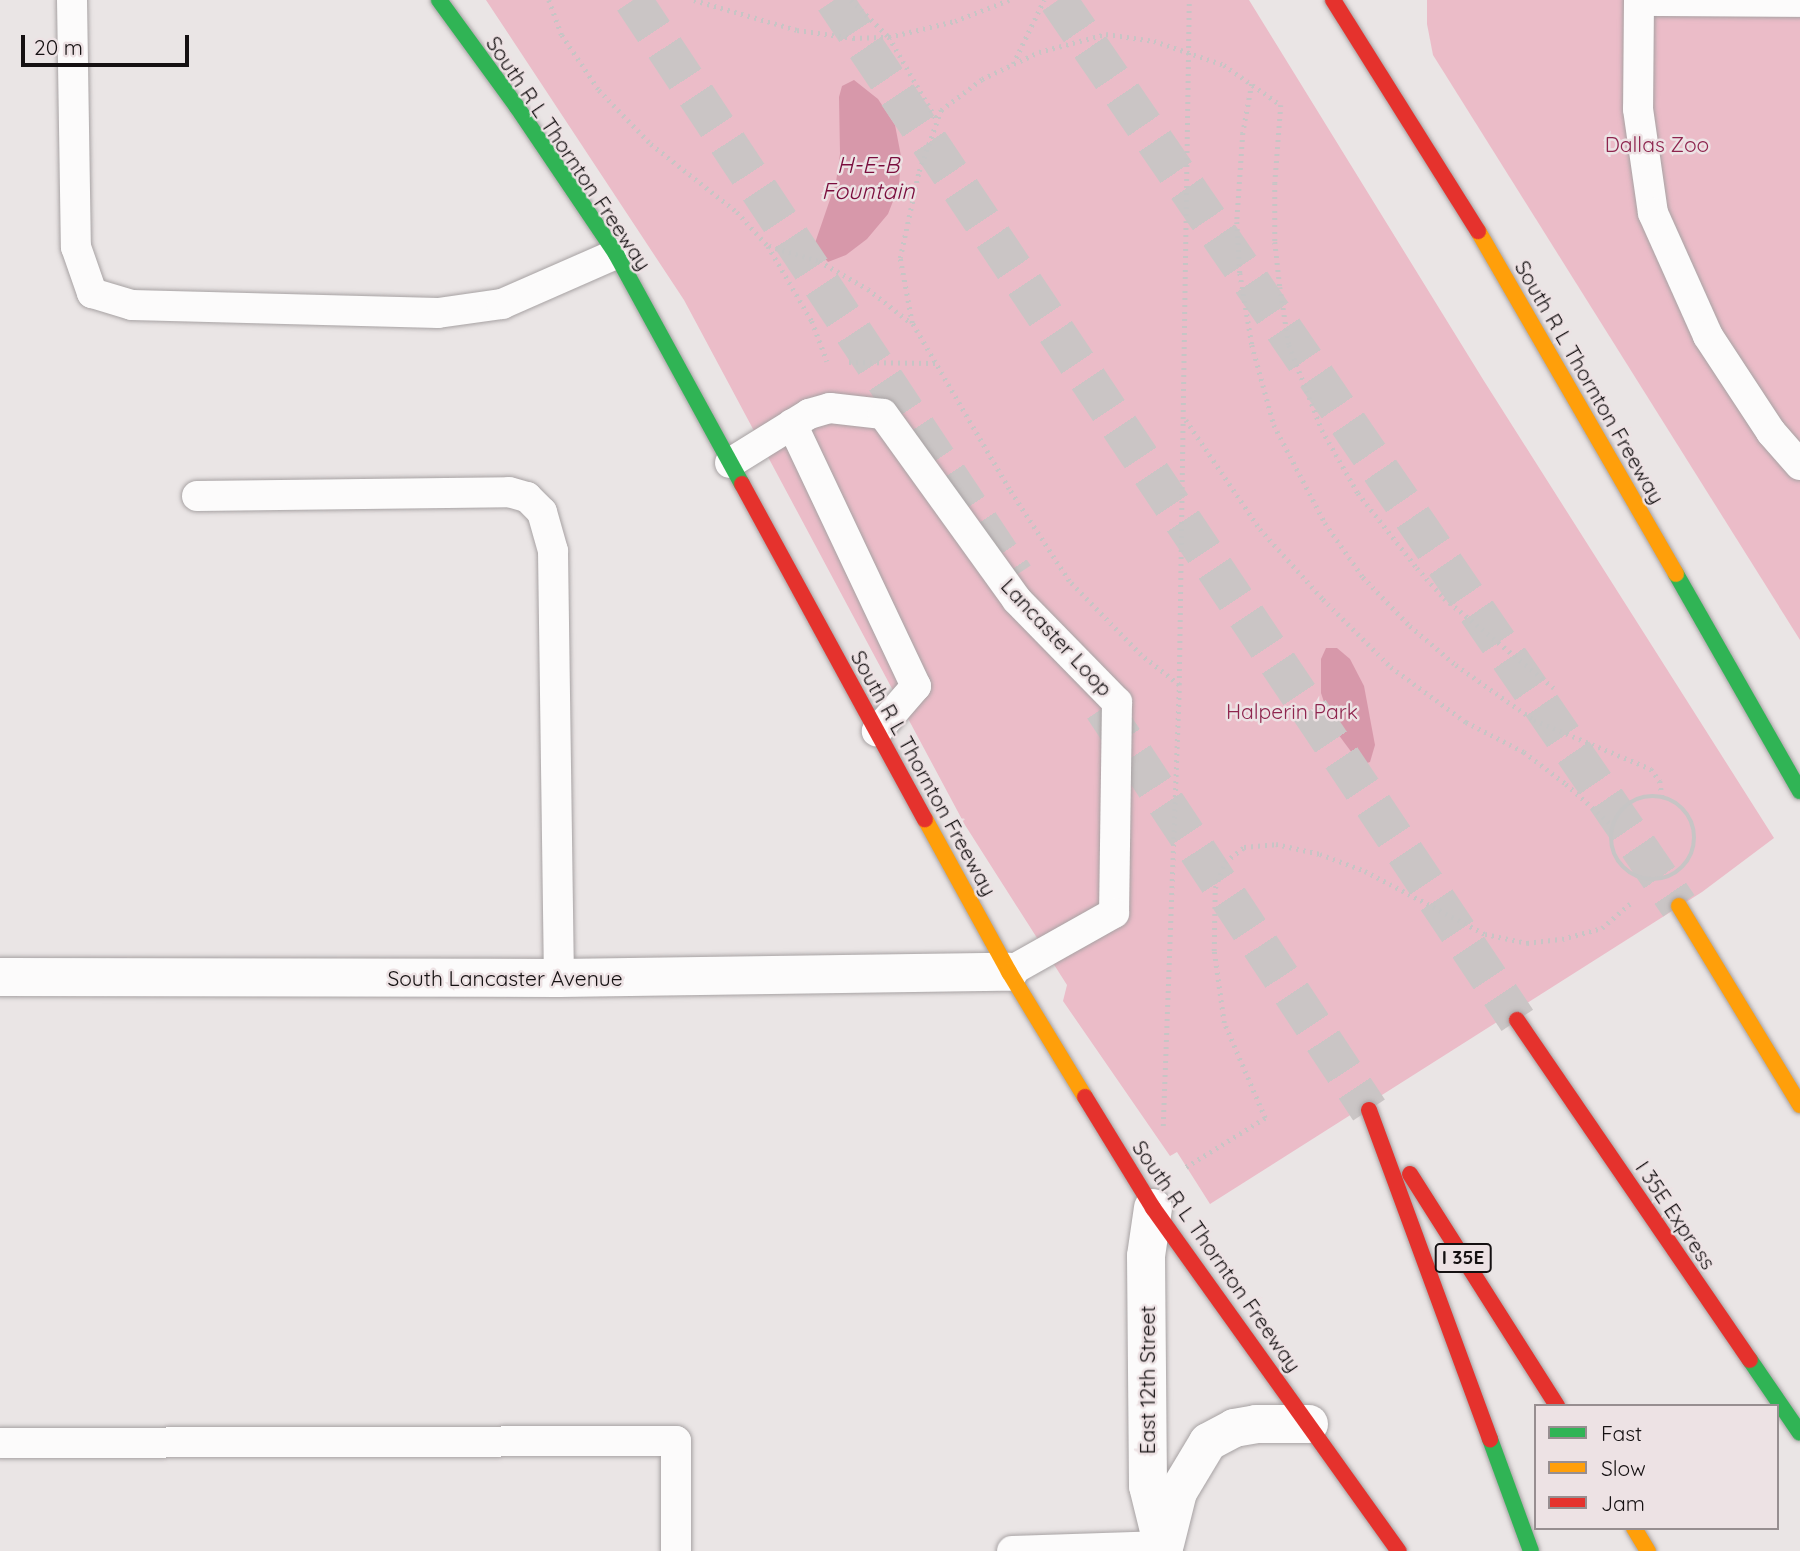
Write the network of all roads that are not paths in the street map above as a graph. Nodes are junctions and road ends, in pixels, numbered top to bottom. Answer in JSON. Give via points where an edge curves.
{"nodes":[{"id":1,"x":72,"y":0,"type":"edge"},
{"id":2,"x":439,"y":0,"type":"edge"},
{"id":3,"x":1334,"y":0,"type":"edge"},
{"id":4,"x":1800,"y":2,"type":"edge"},
{"id":5,"x":616,"y":254,"type":"junction"},
{"id":6,"x":792,"y":424,"type":"junction"},
{"id":7,"x":730,"y":463,"type":"junction"},
{"id":8,"x":1800,"y":465,"type":"edge"},
{"id":9,"x":198,"y":496,"type":"dead end"},
{"id":10,"x":877,"y":731,"type":"junction"},
{"id":11,"x":1800,"y":791,"type":"edge"},
{"id":12,"x":1679,"y":906,"type":"tunnel mouth"},
{"id":13,"x":1009,"y":972,"type":"junction"},
{"id":14,"x":0,"y":977,"type":"edge"},
{"id":15,"x":559,"y":978,"type":"junction"},
{"id":16,"x":1517,"y":1020,"type":"tunnel mouth"},
{"id":17,"x":1800,"y":1105,"type":"edge"},
{"id":18,"x":1153,"y":1208,"type":"junction"},
{"id":19,"x":1556,"y":1404,"type":"edge"},
{"id":20,"x":1309,"y":1424,"type":"junction"},
{"id":21,"x":1800,"y":1433,"type":"edge"},
{"id":22,"x":0,"y":1443,"type":"edge"},
{"id":23,"x":1635,"y":1530,"type":"edge"},
{"id":24,"x":1164,"y":1549,"type":"edge"},
{"id":25,"x":676,"y":1551,"type":"edge"},
{"id":26,"x":1012,"y":1551,"type":"edge"},
{"id":27,"x":1399,"y":1551,"type":"edge"},
{"id":28,"x":1531,"y":1551,"type":"edge"},
{"id":29,"x":1648,"y":1551,"type":"edge"}],
"edges":[{"from":1,"to":5,"type":"lane","via":[[76,247],[92,293],[132,305],[438,313],[502,304]]},
{"from":2,"to":5,"type":"main road","name":"South R L Thornton Freeway"},
{"from":3,"to":11,"type":"main road","name":"South R L Thornton Freeway","via":[[1491,252]]},
{"from":4,"to":8,"type":"lane","via":[[1639,1],[1638,109],[1653,213],[1708,336],[1771,432]]},
{"from":5,"to":7,"type":"main road","name":"South R L Thornton Freeway"},
{"from":6,"to":7,"type":"lane","name":"Lancaster Loop"},
{"from":6,"to":10,"type":"lane","via":[[916,686]]},
{"from":6,"to":13,"type":"lane","name":"Lancaster Loop","via":[[830,408],[883,414],[1017,600],[1117,702],[1114,913]]},
{"from":7,"to":10,"type":"main road","name":"South R L Thornton Freeway"},
{"from":9,"to":15,"type":"lane","via":[[509,492],[527,497],[542,512],[553,551]]},
{"from":10,"to":13,"type":"main road","name":"South R L Thornton Freeway"},
{"from":12,"to":17,"type":"main road"},
{"from":13,"to":15,"type":"street","name":"South Lancaster Avenue"},
{"from":13,"to":18,"type":"main road","name":"South R L Thornton Freeway"},
{"from":14,"to":15,"type":"street","name":"South Lancaster Avenue"},
{"from":16,"to":21,"type":"main road","name":"I 35E Express"},
{"from":18,"to":20,"type":"main road","name":"South R L Thornton Freeway"},
{"from":18,"to":24,"type":"street","name":"East 12th Street","via":[[1146,1256],[1148,1486]]},
{"from":19,"to":28,"type":"main road","number":"I 35E","via":[[1369,1110]]},
{"from":20,"to":24,"type":"street","via":[[1256,1424],[1208,1442],[1178,1492]]},
{"from":20,"to":27,"type":"main road","name":"South R L Thornton Freeway"},
{"from":22,"to":25,"type":"lane","via":[[676,1441]]},
{"from":23,"to":29,"type":"main road"},
{"from":24,"to":26,"type":"lane"}]}
